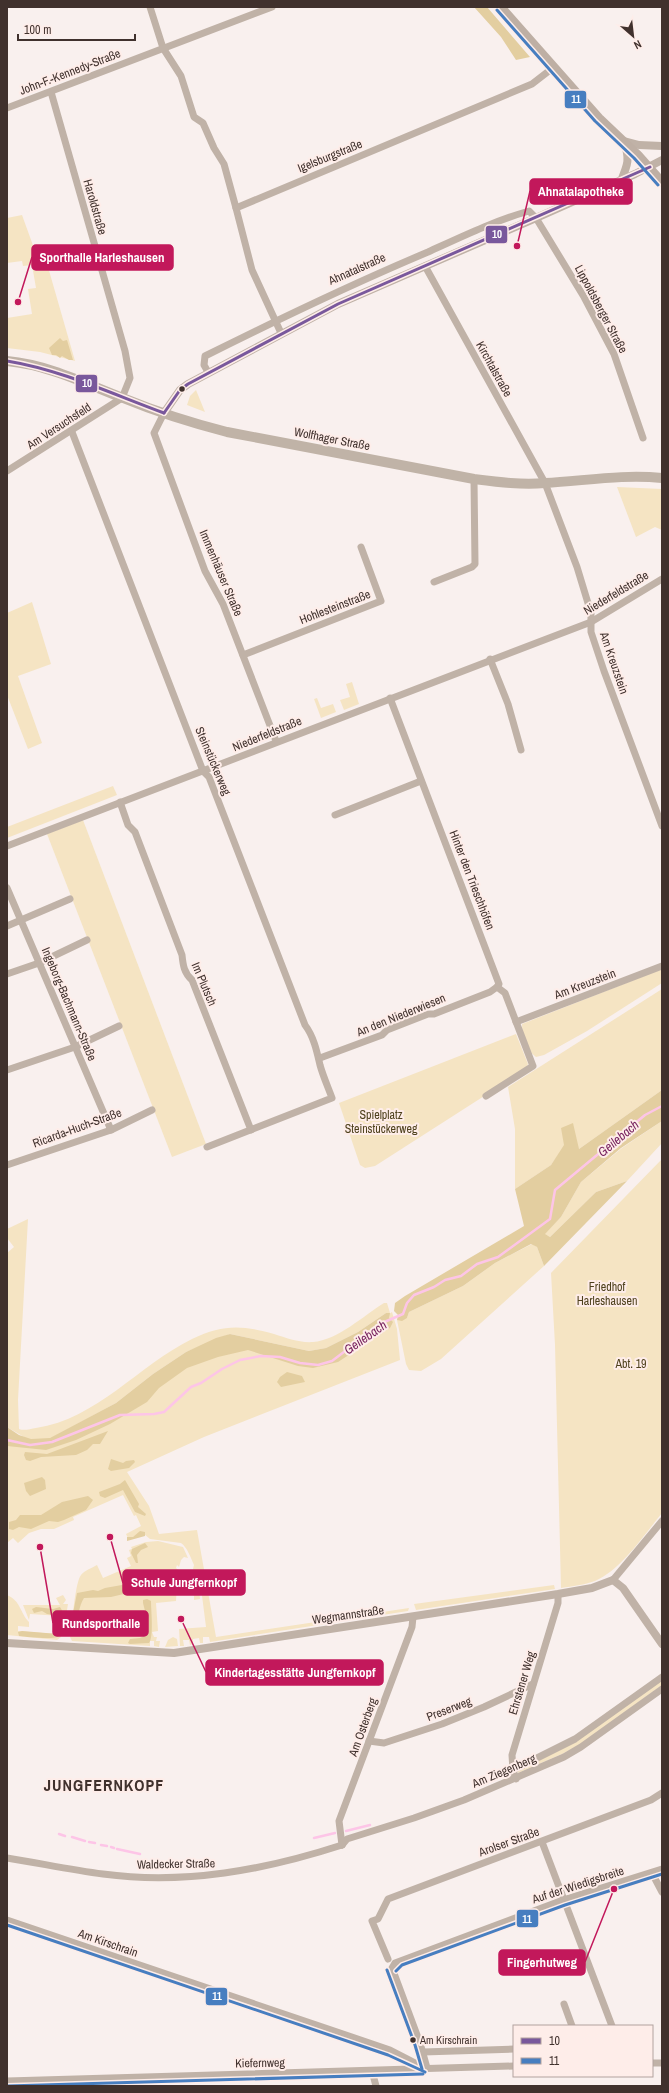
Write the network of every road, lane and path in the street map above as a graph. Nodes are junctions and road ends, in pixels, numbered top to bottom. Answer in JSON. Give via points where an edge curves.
{"nodes":[{"id":1,"x":150,"y":7,"type":"edge"},
{"id":2,"x":272,"y":7,"type":"edge"},
{"id":3,"x":501,"y":7,"type":"edge"},
{"id":4,"x":163,"y":48,"type":"junction"},
{"id":5,"x":554,"y":67,"type":"junction"},
{"id":6,"x":51,"y":92,"type":"junction"},
{"id":7,"x":7,"y":108,"type":"edge"},
{"id":8,"x":624,"y":141,"type":"junction"},
{"id":9,"x":662,"y":146,"type":"edge"},
{"id":10,"x":662,"y":160,"type":"edge"},
{"id":11,"x":650,"y":167,"type":"junction"},
{"id":12,"x":621,"y":181,"type":"junction"},
{"id":13,"x":662,"y":182,"type":"edge"},
{"id":14,"x":236,"y":208,"type":"junction"},
{"id":15,"x":536,"y":218,"type":"junction"},
{"id":16,"x":425,"y":266,"type":"junction"},
{"id":17,"x":274,"y":321,"type":"junction"},
{"id":18,"x":281,"y":333,"type":"junction"},
{"id":19,"x":7,"y":361,"type":"edge"},
{"id":20,"x":208,"y":372,"type":"junction"},
{"id":21,"x":122,"y":398,"type":"junction"},
{"id":22,"x":164,"y":413,"type":"junction"},
{"id":23,"x":72,"y":432,"type":"junction"},
{"id":24,"x":643,"y":438,"type":"dead end"},
{"id":25,"x":7,"y":471,"type":"edge"},
{"id":26,"x":662,"y":478,"type":"edge"},
{"id":27,"x":474,"y":479,"type":"junction"},
{"id":28,"x":545,"y":484,"type":"junction"},
{"id":29,"x":360,"y":547,"type":"dead end"},
{"id":30,"x":662,"y":578,"type":"edge"},
{"id":31,"x":434,"y":582,"type":"dead end"},
{"id":32,"x":591,"y":622,"type":"junction"},
{"id":33,"x":243,"y":655,"type":"junction"},
{"id":34,"x":490,"y":659,"type":"junction"},
{"id":35,"x":390,"y":698,"type":"junction"},
{"id":36,"x":276,"y":741,"type":"junction"},
{"id":37,"x":521,"y":750,"type":"dead end"},
{"id":38,"x":203,"y":771,"type":"junction"},
{"id":39,"x":422,"y":781,"type":"junction"},
{"id":40,"x":120,"y":802,"type":"junction"},
{"id":41,"x":335,"y":816,"type":"dead end"},
{"id":42,"x":662,"y":826,"type":"edge"},
{"id":43,"x":7,"y":846,"type":"edge"},
{"id":44,"x":7,"y":888,"type":"edge"},
{"id":45,"x":70,"y":899,"type":"dead end"},
{"id":46,"x":21,"y":920,"type":"junction"},
{"id":47,"x":7,"y":926,"type":"edge"},
{"id":48,"x":87,"y":940,"type":"dead end"},
{"id":49,"x":39,"y":963,"type":"junction"},
{"id":50,"x":662,"y":966,"type":"edge"},
{"id":51,"x":7,"y":974,"type":"edge"},
{"id":52,"x":498,"y":987,"type":"junction"},
{"id":53,"x":516,"y":1022,"type":"junction"},
{"id":54,"x":119,"y":1026,"type":"dead end"},
{"id":55,"x":75,"y":1047,"type":"junction"},
{"id":56,"x":320,"y":1058,"type":"junction"},
{"id":57,"x":7,"y":1070,"type":"edge"},
{"id":58,"x":486,"y":1096,"type":"dead end"},
{"id":59,"x":152,"y":1110,"type":"dead end"},
{"id":60,"x":111,"y":1130,"type":"junction"},
{"id":61,"x":251,"y":1130,"type":"junction"},
{"id":62,"x":207,"y":1147,"type":"dead end"},
{"id":63,"x":7,"y":1164,"type":"edge"},
{"id":64,"x":662,"y":1521,"type":"edge"},
{"id":65,"x":613,"y":1580,"type":"junction"},
{"id":66,"x":558,"y":1594,"type":"junction"},
{"id":67,"x":413,"y":1617,"type":"junction"},
{"id":68,"x":7,"y":1643,"type":"edge"},
{"id":69,"x":662,"y":1644,"type":"edge"},
{"id":70,"x":662,"y":1677,"type":"edge"},
{"id":71,"x":534,"y":1684,"type":"junction"},
{"id":72,"x":662,"y":1689,"type":"edge"},
{"id":73,"x":369,"y":1741,"type":"junction"},
{"id":74,"x":512,"y":1770,"type":"junction"},
{"id":75,"x":516,"y":1779,"type":"junction"},
{"id":76,"x":662,"y":1793,"type":"edge"},
{"id":77,"x":542,"y":1842,"type":"junction"},
{"id":78,"x":342,"y":1845,"type":"junction"},
{"id":79,"x":7,"y":1858,"type":"edge"},
{"id":80,"x":662,"y":1869,"type":"edge"},
{"id":81,"x":652,"y":1873,"type":"junction"},
{"id":82,"x":662,"y":1892,"type":"edge"},
{"id":83,"x":563,"y":1900,"type":"junction"},
{"id":84,"x":7,"y":1920,"type":"edge"},
{"id":85,"x":388,"y":1960,"type":"dead end"},
{"id":86,"x":564,"y":2004,"type":"dead end"},
{"id":87,"x":572,"y":2025,"type":"edge"},
{"id":88,"x":612,"y":2025,"type":"edge"},
{"id":89,"x":513,"y":2049,"type":"edge"},
{"id":90,"x":424,"y":2052,"type":"junction"},
{"id":91,"x":513,"y":2066,"type":"edge"},
{"id":92,"x":427,"y":2068,"type":"junction"},
{"id":93,"x":372,"y":2071,"type":"junction"},
{"id":94,"x":7,"y":2081,"type":"edge"},
{"id":95,"x":376,"y":2086,"type":"edge"}],
"edges":[{"from":1,"to":4,"type":"street"},
{"from":2,"to":4,"type":"street","name":"John-F.-Kennedy-Straße"},
{"from":3,"to":5,"type":"main road"},
{"from":4,"to":6,"type":"street","name":"John-F.-Kennedy-Straße"},
{"from":4,"to":14,"type":"street","via":[[181,76],[194,117],[203,123],[224,164]]},
{"from":5,"to":8,"type":"main road","via":[[599,118]]},
{"from":5,"to":14,"type":"street","name":"Igelsburgstraße","via":[[532,84]]},
{"from":6,"to":7,"type":"street","name":"John-F.-Kennedy-Straße"},
{"from":6,"to":21,"type":"street","name":"Haroldstraße","via":[[125,350],[130,378]]},
{"from":8,"to":9,"type":"street","via":[[639,146]]},
{"from":8,"to":11,"type":"main road"},
{"from":8,"to":12,"type":"street","via":[[628,165]]},
{"from":10,"to":11,"type":"street","name":"Ahnatalstraße"},
{"from":11,"to":12,"type":"street","name":"Ahnatalstraße"},
{"from":11,"to":13,"type":"main road"},
{"from":12,"to":15,"type":"street","name":"Ahnatalstraße"},
{"from":14,"to":17,"type":"street","via":[[251,266]]},
{"from":15,"to":16,"type":"street","name":"Ahnatalstraße"},
{"from":15,"to":17,"type":"street","name":"Ahnatalstraße","via":[[529,211],[503,220],[359,281]]},
{"from":15,"to":24,"type":"street","name":"Lippoldsberger Straße","via":[[584,297],[614,354]]},
{"from":16,"to":18,"type":"street","name":"Ahnatalstraße","via":[[338,304]]},
{"from":16,"to":28,"type":"street","name":"Kirchtalstraße"},
{"from":17,"to":18,"type":"street"},
{"from":17,"to":20,"type":"street","name":"Ahnatalstraße","via":[[205,356],[204,365]]},
{"from":18,"to":20,"type":"street","name":"Ahnatalstraße"},
{"from":19,"to":21,"type":"main road","name":"Wolfhager Straße","via":[[62,373]]},
{"from":20,"to":22,"type":"street","name":"Ahnatalstraße","via":[[180,390]]},
{"from":21,"to":22,"type":"main road","name":"Wolfhager Straße"},
{"from":21,"to":23,"type":"street","name":"Am Versuchsfeld"},
{"from":22,"to":27,"type":"main road","name":"Wolfhager Straße","via":[[227,432]]},
{"from":22,"to":33,"type":"street","name":"Immenhäuser Straße","via":[[154,434],[205,570],[223,604]]},
{"from":23,"to":25,"type":"street","name":"Am Versuchsfeld"},
{"from":23,"to":38,"type":"street","name":"Steinstückerweg"},
{"from":26,"to":28,"type":"main road","name":"Wolfhager Straße","via":[[609,477]]},
{"from":27,"to":28,"type":"main road","name":"Wolfhager Straße","via":[[510,484]]},
{"from":27,"to":31,"type":"street","via":[[475,564]]},
{"from":28,"to":32,"type":"street","name":"Am Kreuzstein","via":[[577,567],[591,613]]},
{"from":29,"to":33,"type":"street","name":"Hohlesteinstraße","via":[[381,601]]},
{"from":30,"to":32,"type":"street","name":"Niederfeldstraße"},
{"from":32,"to":34,"type":"street","name":"Niederfeldstraße"},
{"from":32,"to":42,"type":"street","name":"Am Kreuzstein","via":[[591,632],[604,671]]},
{"from":33,"to":36,"type":"street","name":"Immenhäuser Straße"},
{"from":34,"to":35,"type":"street","name":"Niederfeldstraße"},
{"from":34,"to":37,"type":"street","via":[[508,704]]},
{"from":35,"to":36,"type":"street","name":"Niederfeldstraße"},
{"from":35,"to":39,"type":"street","name":"Hinter den Trieschhöfen"},
{"from":36,"to":38,"type":"street","name":"Niederfeldstraße"},
{"from":38,"to":40,"type":"street","name":"Niederfeldstraße"},
{"from":38,"to":56,"type":"street","name":"Steinstückerweg","via":[[209,777],[304,1026],[309,1031]]},
{"from":39,"to":41,"type":"street"},
{"from":39,"to":52,"type":"street","name":"Hinter den Trieschhöfen","via":[[499,981]]},
{"from":40,"to":43,"type":"street","name":"Niederfeldstraße"},
{"from":40,"to":61,"type":"street","name":"Im Plutsch","via":[[128,825],[135,832],[182,955],[187,975],[192,980]]},
{"from":44,"to":46,"type":"street","name":"Ingeborg-Bachmann-Straße"},
{"from":45,"to":46,"type":"street"},
{"from":46,"to":47,"type":"street"},
{"from":46,"to":49,"type":"street","name":"Ingeborg-Bachmann-Straße"},
{"from":48,"to":49,"type":"street"},
{"from":49,"to":51,"type":"street"},
{"from":49,"to":55,"type":"street","name":"Ingeborg-Bachmann-Straße"},
{"from":50,"to":53,"type":"street","name":"Am Kreuzstein"},
{"from":52,"to":53,"type":"street","name":"Hinter den Trieschhöfen","via":[[505,993]]},
{"from":52,"to":56,"type":"street","name":"An den Niederwiesen","via":[[434,1014],[387,1030],[382,1036]]},
{"from":53,"to":58,"type":"street","name":"Hinter den Trieschhöfen","via":[[533,1066]]},
{"from":54,"to":55,"type":"street"},
{"from":55,"to":57,"type":"street"},
{"from":55,"to":60,"type":"street","name":"Ingeborg-Bachmann-Straße"},
{"from":56,"to":61,"type":"street","name":"Steinstückerweg","via":[[320,1065],[332,1098]]},
{"from":59,"to":60,"type":"street","name":"Ricarda-Huch-Straße"},
{"from":60,"to":63,"type":"street","name":"Ricarda-Huch-Straße"},
{"from":61,"to":62,"type":"street"},
{"from":64,"to":65,"type":"street","name":"Wegmannstraße"},
{"from":65,"to":66,"type":"street","name":"Wegmannstraße","via":[[592,1588]]},
{"from":65,"to":69,"type":"street","via":[[622,1588]]},
{"from":66,"to":67,"type":"street","name":"Wegmannstraße"},
{"from":66,"to":71,"type":"street","name":"Ehrstener Weg","via":[[558,1603]]},
{"from":67,"to":68,"type":"street","name":"Wegmannstraße","via":[[174,1653]]},
{"from":67,"to":73,"type":"street","name":"Am Osterberg","via":[[412,1627]]},
{"from":70,"to":74,"type":"street","name":"Am Ziegenberg","via":[[575,1739]]},
{"from":71,"to":73,"type":"street","name":"Preserweg","via":[[442,1724],[384,1743]]},
{"from":71,"to":74,"type":"street","name":"Ehrstener Weg","via":[[512,1756]]},
{"from":72,"to":75,"type":"street","name":"Am Ziegenberg","via":[[581,1747]]},
{"from":73,"to":78,"type":"street","name":"Am Osterberg","via":[[339,1821]]},
{"from":74,"to":75,"type":"street","name":"Ehrstener Weg"},
{"from":75,"to":78,"type":"street","name":"Am Ziegenberg","via":[[414,1818],[347,1839]]},
{"from":76,"to":77,"type":"street","name":"Arolser Straße","via":[[652,1800]]},
{"from":77,"to":83,"type":"street"},
{"from":77,"to":85,"type":"street","name":"Arolser Straße","via":[[388,1899],[378,1919],[372,1921]]},
{"from":78,"to":79,"type":"street","name":"Waldecker Straße","via":[[258,1869],[211,1876],[162,1878],[104,1874]]},
{"from":80,"to":81,"type":"street","name":"Auf der Wiedigsbreite"},
{"from":81,"to":82,"type":"street"},
{"from":81,"to":83,"type":"street","name":"Auf der Wiedigsbreite"},
{"from":83,"to":88,"type":"street"},
{"from":83,"to":90,"type":"street","name":"Auf der Wiedigsbreite","via":[[395,1963],[392,1968]]},
{"from":84,"to":92,"type":"street","name":"Am Kirschrain","via":[[390,2050]]},
{"from":86,"to":87,"type":"street"},
{"from":89,"to":90,"type":"street"},
{"from":90,"to":92,"type":"street"},
{"from":91,"to":92,"type":"street","name":"Kiefernweg"},
{"from":92,"to":93,"type":"street","name":"Kiefernweg"},
{"from":93,"to":94,"type":"street","name":"Kiefernweg"},
{"from":93,"to":95,"type":"street"}]}
